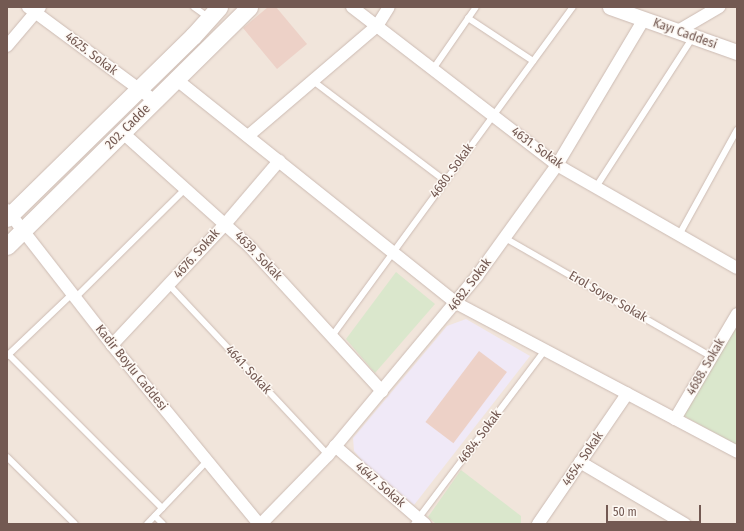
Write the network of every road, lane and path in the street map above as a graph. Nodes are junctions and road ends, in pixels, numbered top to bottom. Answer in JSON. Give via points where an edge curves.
{"nodes":[{"id":1,"x":194,"y":7,"type":"edge"},
{"id":2,"x":249,"y":7,"type":"edge"},
{"id":3,"x":352,"y":7,"type":"edge"},
{"id":4,"x":389,"y":7,"type":"edge"},
{"id":5,"x":476,"y":7,"type":"edge"},
{"id":6,"x":573,"y":7,"type":"edge"},
{"id":7,"x":610,"y":7,"type":"edge"},
{"id":8,"x":719,"y":7,"type":"edge"},
{"id":9,"x":35,"y":9,"type":"edge"},
{"id":10,"x":214,"y":13,"type":"edge"},
{"id":11,"x":468,"y":18,"type":"junction"},
{"id":12,"x":644,"y":19,"type":"junction"},
{"id":13,"x":377,"y":26,"type":"junction"},
{"id":14,"x":678,"y":32,"type":"junction"},
{"id":15,"x":694,"y":37,"type":"junction"},
{"id":16,"x":7,"y":46,"type":"edge"},
{"id":17,"x":737,"y":52,"type":"edge"},
{"id":18,"x":533,"y":61,"type":"junction"},
{"id":19,"x":433,"y":69,"type":"junction"},
{"id":20,"x":177,"y":80,"type":"junction"},
{"id":21,"x":313,"y":81,"type":"junction"},
{"id":22,"x":139,"y":90,"type":"junction"},
{"id":23,"x":155,"y":101,"type":"junction"},
{"id":24,"x":493,"y":116,"type":"junction"},
{"id":25,"x":737,"y":130,"type":"edge"},
{"id":26,"x":123,"y":133,"type":"junction"},
{"id":27,"x":248,"y":136,"type":"junction"},
{"id":28,"x":279,"y":161,"type":"junction"},
{"id":29,"x":557,"y":165,"type":"junction"},
{"id":30,"x":445,"y":181,"type":"junction"},
{"id":31,"x":596,"y":187,"type":"junction"},
{"id":32,"x":186,"y":188,"type":"junction"},
{"id":33,"x":8,"y":214,"type":"edge"},
{"id":34,"x":226,"y":223,"type":"junction"},
{"id":35,"x":22,"y":232,"type":"junction"},
{"id":36,"x":679,"y":235,"type":"junction"},
{"id":37,"x":505,"y":238,"type":"junction"},
{"id":38,"x":7,"y":246,"type":"edge"},
{"id":39,"x":393,"y":252,"type":"junction"},
{"id":40,"x":737,"y":268,"type":"edge"},
{"id":41,"x":169,"y":285,"type":"junction"},
{"id":42,"x":73,"y":296,"type":"junction"},
{"id":43,"x":456,"y":303,"type":"junction"},
{"id":44,"x":737,"y":314,"type":"edge"},
{"id":45,"x":332,"y":336,"type":"junction"},
{"id":46,"x":112,"y":345,"type":"junction"},
{"id":47,"x":545,"y":350,"type":"junction"},
{"id":48,"x":8,"y":355,"type":"edge"},
{"id":49,"x":712,"y":357,"type":"junction"},
{"id":50,"x":382,"y":391,"type":"junction"},
{"id":51,"x":627,"y":394,"type":"junction"},
{"id":52,"x":675,"y":419,"type":"junction"},
{"id":53,"x":332,"y":450,"type":"junction"},
{"id":54,"x":737,"y":452,"type":"edge"},
{"id":55,"x":7,"y":457,"type":"edge"},
{"id":56,"x":207,"y":461,"type":"junction"},
{"id":57,"x":580,"y":462,"type":"junction"},
{"id":58,"x":162,"y":508,"type":"junction"},
{"id":59,"x":155,"y":516,"type":"junction"},
{"id":60,"x":419,"y":522,"type":"edge"},
{"id":61,"x":540,"y":523,"type":"edge"},
{"id":62,"x":74,"y":524,"type":"edge"},
{"id":63,"x":147,"y":524,"type":"edge"},
{"id":64,"x":163,"y":524,"type":"edge"},
{"id":65,"x":260,"y":524,"type":"edge"},
{"id":66,"x":685,"y":524,"type":"edge"}],
"edges":[{"from":1,"to":10,"type":"lane"},
{"from":2,"to":20,"type":"main road","name":"202. Cadde"},
{"from":3,"to":13,"type":"street","name":"4631. Sokak"},
{"from":4,"to":13,"type":"street"},
{"from":5,"to":11,"type":"lane"},
{"from":6,"to":18,"type":"lane","name":"4680. Sokak"},
{"from":7,"to":12,"type":"street","name":"Kayı Caddesi"},
{"from":8,"to":14,"type":"street"},
{"from":9,"to":16,"type":"street"},
{"from":9,"to":22,"type":"street","name":"4625. Sokak"},
{"from":10,"to":22,"type":"main road","name":"202. Cadde"},
{"from":11,"to":18,"type":"lane"},
{"from":11,"to":19,"type":"lane"},
{"from":12,"to":14,"type":"street","name":"Kayı Caddesi"},
{"from":12,"to":29,"type":"street","name":"4682. Sokak"},
{"from":13,"to":19,"type":"street","name":"4631. Sokak"},
{"from":13,"to":21,"type":"street"},
{"from":14,"to":15,"type":"street","name":"Kayı Caddesi"},
{"from":15,"to":17,"type":"street","name":"Kayı Caddesi"},
{"from":15,"to":31,"type":"lane"},
{"from":18,"to":24,"type":"lane","name":"4680. Sokak"},
{"from":19,"to":24,"type":"street","name":"4631. Sokak"},
{"from":20,"to":23,"type":"main road","name":"202. Cadde"},
{"from":20,"to":27,"type":"street"},
{"from":21,"to":27,"type":"street"},
{"from":21,"to":30,"type":"lane"},
{"from":22,"to":23,"type":"street","name":"4625. Sokak"},
{"from":22,"to":33,"type":"main road","name":"202. Cadde"},
{"from":23,"to":26,"type":"main road","name":"202. Cadde"},
{"from":24,"to":29,"type":"street","name":"4631. Sokak"},
{"from":24,"to":30,"type":"lane","name":"4680. Sokak"},
{"from":25,"to":36,"type":"lane"},
{"from":26,"to":32,"type":"street","name":"4639. Sokak"},
{"from":26,"to":35,"type":"main road","name":"202. Cadde"},
{"from":27,"to":28,"type":"street"},
{"from":28,"to":34,"type":"street","name":"4676. Sokak"},
{"from":28,"to":39,"type":"street"},
{"from":29,"to":31,"type":"street","name":"4631. Sokak"},
{"from":29,"to":37,"type":"street","name":"4682. Sokak"},
{"from":30,"to":39,"type":"lane","name":"4680. Sokak"},
{"from":31,"to":36,"type":"street","name":"4631. Sokak"},
{"from":32,"to":34,"type":"street","name":"4639. Sokak"},
{"from":32,"to":42,"type":"lane"},
{"from":33,"to":35,"type":"street","name":"Kadir Boylu Caddesi"},
{"from":34,"to":41,"type":"street","name":"4676. Sokak"},
{"from":34,"to":45,"type":"street","name":"4639. Sokak"},
{"from":35,"to":38,"type":"main road","name":"202. Cadde"},
{"from":35,"to":42,"type":"street","name":"Kadir Boylu Caddesi"},
{"from":36,"to":40,"type":"street","name":"4631. Sokak"},
{"from":37,"to":43,"type":"street","name":"4682. Sokak"},
{"from":37,"to":49,"type":"lane","name":"Erol Soyer Sokak"},
{"from":39,"to":43,"type":"street"},
{"from":39,"to":45,"type":"lane","name":"4680. Sokak"},
{"from":41,"to":46,"type":"street","name":"4676. Sokak"},
{"from":41,"to":53,"type":"lane","name":"4641. Sokak"},
{"from":42,"to":46,"type":"street","name":"Kadir Boylu Caddesi"},
{"from":42,"to":48,"type":"lane"},
{"from":43,"to":47,"type":"street"},
{"from":43,"to":50,"type":"street","name":"4682. Sokak"},
{"from":44,"to":49,"type":"street","name":"4688. Sokak"},
{"from":45,"to":50,"type":"street","name":"4639. Sokak"},
{"from":46,"to":56,"type":"street","name":"Kadir Boylu Caddesi"},
{"from":47,"to":51,"type":"street"},
{"from":47,"to":60,"type":"lane","name":"4684. Sokak"},
{"from":48,"to":58,"type":"lane"},
{"from":49,"to":52,"type":"street","name":"4688. Sokak"},
{"from":50,"to":53,"type":"street","name":"4682. Sokak"},
{"from":51,"to":52,"type":"street"},
{"from":51,"to":57,"type":"street","name":"4654. Sokak"},
{"from":52,"to":54,"type":"street"},
{"from":53,"to":60,"type":"street","name":"4647. Sokak"},
{"from":53,"to":65,"type":"street","name":"4682. Sokak"},
{"from":55,"to":62,"type":"lane"},
{"from":56,"to":58,"type":"lane"},
{"from":56,"to":65,"type":"street","name":"Kadir Boylu Caddesi"},
{"from":57,"to":61,"type":"street","name":"4654. Sokak"},
{"from":57,"to":66,"type":"street"},
{"from":58,"to":59,"type":"lane"},
{"from":59,"to":63,"type":"lane"},
{"from":59,"to":64,"type":"lane"}]}
